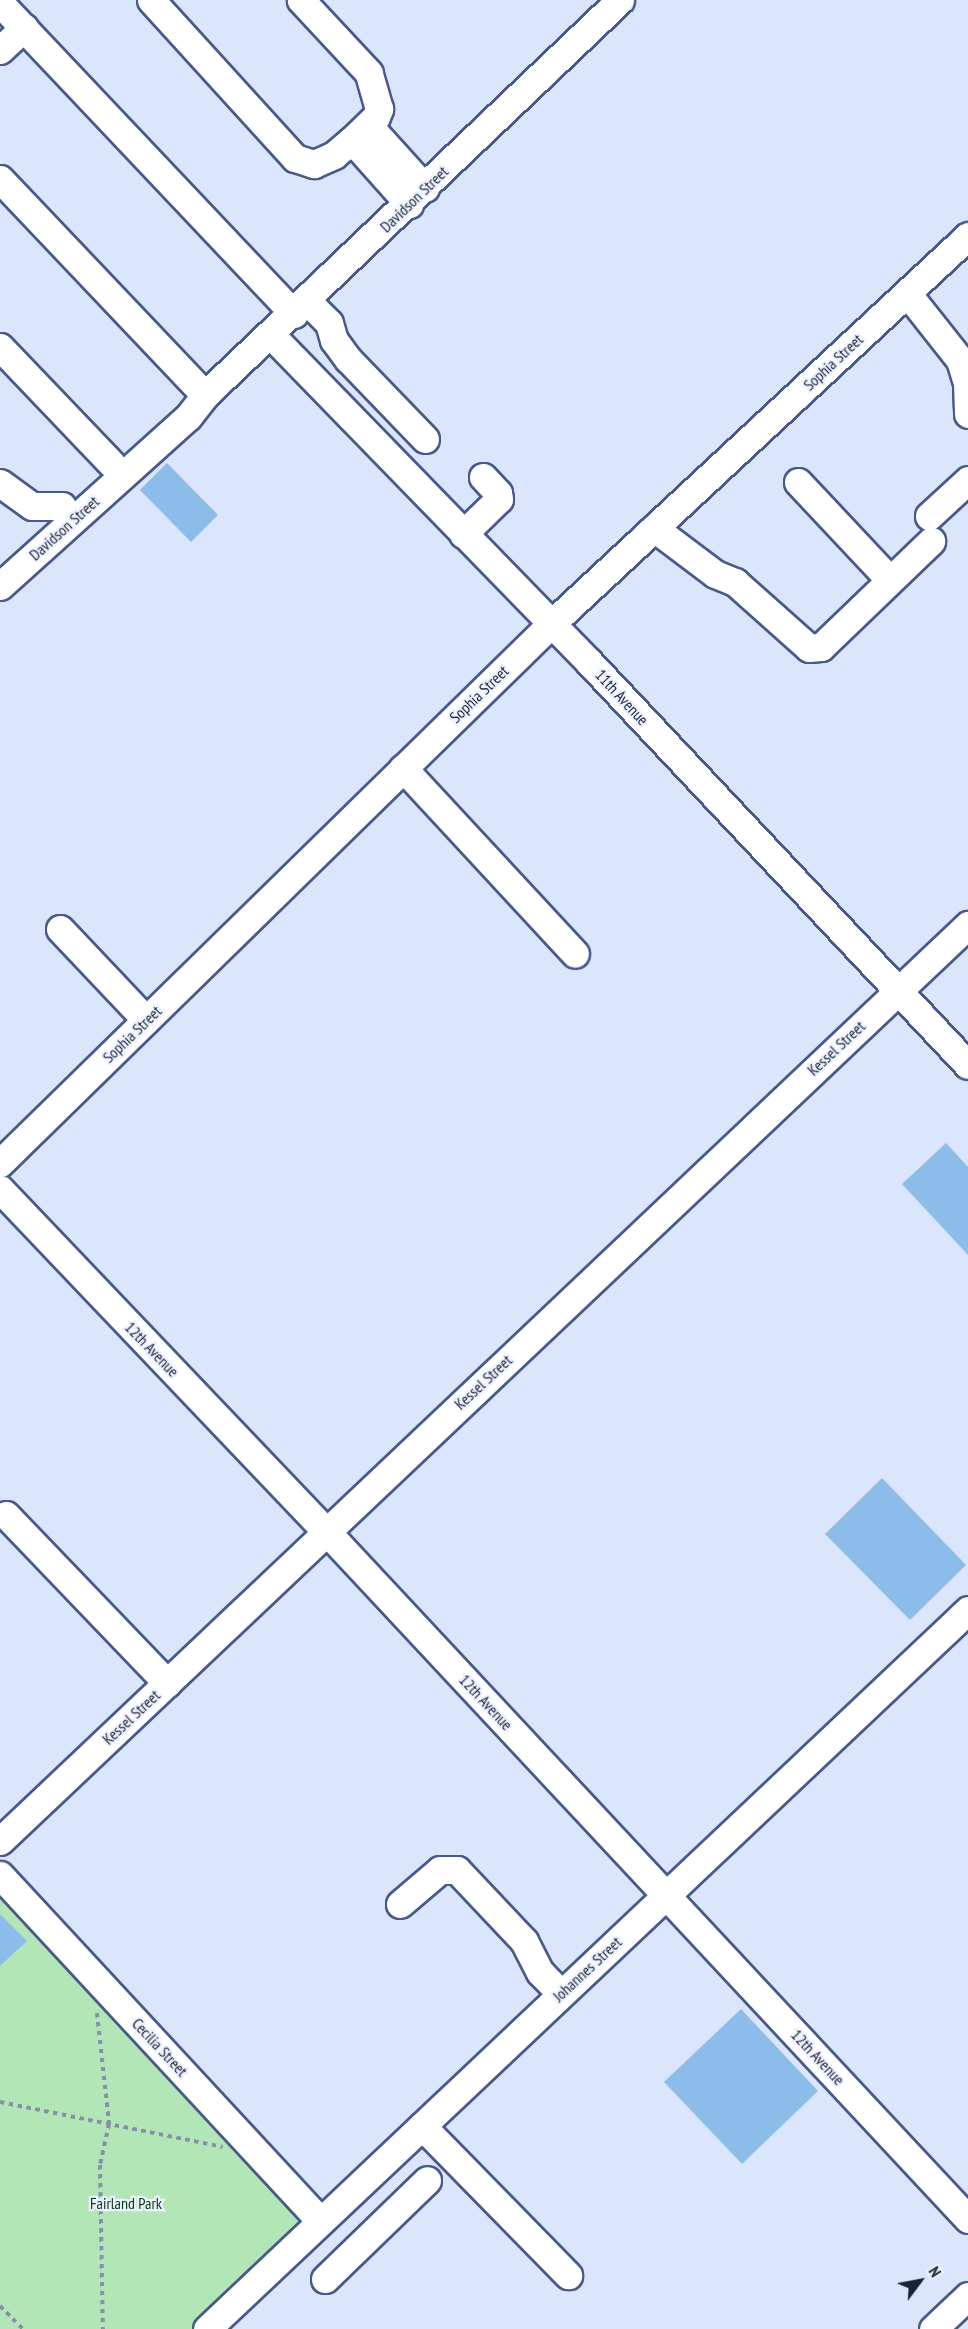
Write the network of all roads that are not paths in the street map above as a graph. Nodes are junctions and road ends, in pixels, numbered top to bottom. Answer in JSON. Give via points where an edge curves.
{"nodes":[{"id":1,"x":150,"y":0,"type":"edge"},
{"id":2,"x":301,"y":0,"type":"edge"},
{"id":3,"x":620,"y":0,"type":"edge"},
{"id":4,"x":0,"y":3,"type":"edge"},
{"id":5,"x":24,"y":28,"type":"junction"},
{"id":6,"x":0,"y":50,"type":"edge"},
{"id":7,"x":360,"y":132,"type":"junction"},
{"id":8,"x":0,"y":179,"type":"edge"},
{"id":9,"x":417,"y":196,"type":"junction"},
{"id":10,"x":968,"y":236,"type":"edge"},
{"id":11,"x":907,"y":293,"type":"junction"},
{"id":12,"x":301,"y":308,"type":"junction"},
{"id":13,"x":271,"y":335,"type":"junction"},
{"id":14,"x":0,"y":346,"type":"edge"},
{"id":15,"x":205,"y":395,"type":"junction"},
{"id":16,"x":968,"y":414,"type":"edge"},
{"id":17,"x":425,"y":439,"type":"dead end"},
{"id":18,"x":111,"y":463,"type":"junction"},
{"id":19,"x":483,"y":477,"type":"dead end"},
{"id":20,"x":968,"y":480,"type":"edge"},
{"id":21,"x":798,"y":482,"type":"dead end"},
{"id":22,"x":0,"y":483,"type":"edge"},
{"id":23,"x":0,"y":492,"type":"edge"},
{"id":24,"x":62,"y":506,"type":"junction"},
{"id":25,"x":654,"y":528,"type":"junction"},
{"id":26,"x":463,"y":534,"type":"junction"},
{"id":27,"x":40,"y":538,"type":"junction"},
{"id":28,"x":0,"y":563,"type":"edge"},
{"id":29,"x":890,"y":580,"type":"junction"},
{"id":30,"x":0,"y":586,"type":"edge"},
{"id":31,"x":550,"y":625,"type":"junction"},
{"id":32,"x":403,"y":768,"type":"junction"},
{"id":33,"x":968,"y":925,"type":"edge"},
{"id":34,"x":60,"y":929,"type":"dead end"},
{"id":35,"x":575,"y":954,"type":"dead end"},
{"id":36,"x":898,"y":990,"type":"junction"},
{"id":37,"x":146,"y":1020,"type":"junction"},
{"id":38,"x":968,"y":1065,"type":"edge"},
{"id":39,"x":0,"y":1163,"type":"edge"},
{"id":40,"x":0,"y":1190,"type":"edge"},
{"id":41,"x":6,"y":1515,"type":"dead end"},
{"id":42,"x":326,"y":1531,"type":"junction"},
{"id":43,"x":968,"y":1610,"type":"edge"},
{"id":44,"x":167,"y":1683,"type":"junction"},
{"id":45,"x":0,"y":1841,"type":"edge"},
{"id":46,"x":0,"y":1875,"type":"edge"},
{"id":47,"x":666,"y":1895,"type":"junction"},
{"id":48,"x":399,"y":1904,"type":"dead end"},
{"id":49,"x":561,"y":1994,"type":"junction"},
{"id":50,"x":422,"y":2126,"type":"junction"},
{"id":51,"x":427,"y":2180,"type":"dead end"},
{"id":52,"x":328,"y":2213,"type":"junction"},
{"id":53,"x":968,"y":2219,"type":"edge"},
{"id":54,"x":368,"y":2238,"type":"junction"},
{"id":55,"x":568,"y":2276,"type":"dead end"},
{"id":56,"x":326,"y":2279,"type":"dead end"},
{"id":57,"x":968,"y":2296,"type":"edge"},
{"id":58,"x":207,"y":2329,"type":"edge"},
{"id":59,"x":933,"y":2329,"type":"edge"}],
"edges":[{"from":1,"to":7,"type":"street","via":[[296,158],[314,164],[334,155]]},
{"from":2,"to":7,"type":"street","via":[[373,80],[379,109]]},
{"from":3,"to":9,"type":"street","name":"Davidson Street"},
{"from":4,"to":5,"type":"street"},
{"from":5,"to":6,"type":"street"},
{"from":5,"to":12,"type":"street"},
{"from":7,"to":9,"type":"street"},
{"from":8,"to":15,"type":"street"},
{"from":9,"to":12,"type":"street","name":"Davidson Street"},
{"from":10,"to":11,"type":"street","name":"Sophia Street"},
{"from":11,"to":16,"type":"street","via":[[960,360],[967,383]]},
{"from":11,"to":25,"type":"street","name":"Sophia Street"},
{"from":12,"to":13,"type":"street","name":"Davidson Street"},
{"from":12,"to":17,"type":"street","via":[[329,323],[334,340],[348,359]]},
{"from":13,"to":15,"type":"street","name":"Davidson Street"},
{"from":13,"to":26,"type":"street","name":"11th Avenue"},
{"from":14,"to":18,"type":"street"},
{"from":15,"to":18,"type":"street","name":"Davidson Street"},
{"from":15,"to":27,"type":"street","name":"Davidson Street","via":[[188,417]]},
{"from":18,"to":24,"type":"street","name":"Davidson Street"},
{"from":19,"to":26,"type":"street","via":[[498,493],[499,500]]},
{"from":20,"to":29,"type":"street"},
{"from":21,"to":29,"type":"street"},
{"from":22,"to":24,"type":"street","via":[[32,506]]},
{"from":23,"to":27,"type":"street"},
{"from":24,"to":27,"type":"street","name":"Davidson Street"},
{"from":25,"to":29,"type":"street","via":[[715,574],[735,582],[809,648],[821,647]]},
{"from":25,"to":31,"type":"street","name":"Sophia Street"},
{"from":26,"to":31,"type":"street","name":"11th Avenue"},
{"from":27,"to":28,"type":"street","name":"Davidson Street"},
{"from":27,"to":30,"type":"street","name":"Davidson Street"},
{"from":31,"to":32,"type":"street","name":"Sophia Street"},
{"from":31,"to":36,"type":"street","name":"11th Avenue"},
{"from":32,"to":35,"type":"street"},
{"from":32,"to":37,"type":"street","name":"Sophia Street"},
{"from":33,"to":36,"type":"street","name":"Kessel Street"},
{"from":34,"to":37,"type":"street"},
{"from":36,"to":38,"type":"street","name":"11th Avenue"},
{"from":36,"to":42,"type":"street","name":"Kessel Street"},
{"from":37,"to":39,"type":"street","name":"Sophia Street"},
{"from":40,"to":42,"type":"street","name":"12th Avenue"},
{"from":41,"to":44,"type":"street"},
{"from":42,"to":44,"type":"street","name":"Kessel Street"},
{"from":42,"to":47,"type":"street","name":"12th Avenue"},
{"from":43,"to":47,"type":"street","name":"Johannes Street"},
{"from":44,"to":45,"type":"street","name":"Kessel Street"},
{"from":46,"to":52,"type":"street","name":"Cecilia Street"},
{"from":47,"to":49,"type":"street","name":"Johannes Street"},
{"from":47,"to":53,"type":"street","name":"12th Avenue"},
{"from":48,"to":49,"type":"street","via":[[440,1870],[457,1870],[524,1941],[540,1972]]},
{"from":49,"to":50,"type":"street","name":"Johannes Street"},
{"from":50,"to":52,"type":"street","name":"Johannes Street"},
{"from":50,"to":55,"type":"street"},
{"from":51,"to":54,"type":"street"},
{"from":52,"to":54,"type":"street","name":"Cecilia Street"},
{"from":52,"to":58,"type":"street","name":"Johannes Street"},
{"from":54,"to":56,"type":"street"},
{"from":57,"to":59,"type":"street"}]}
